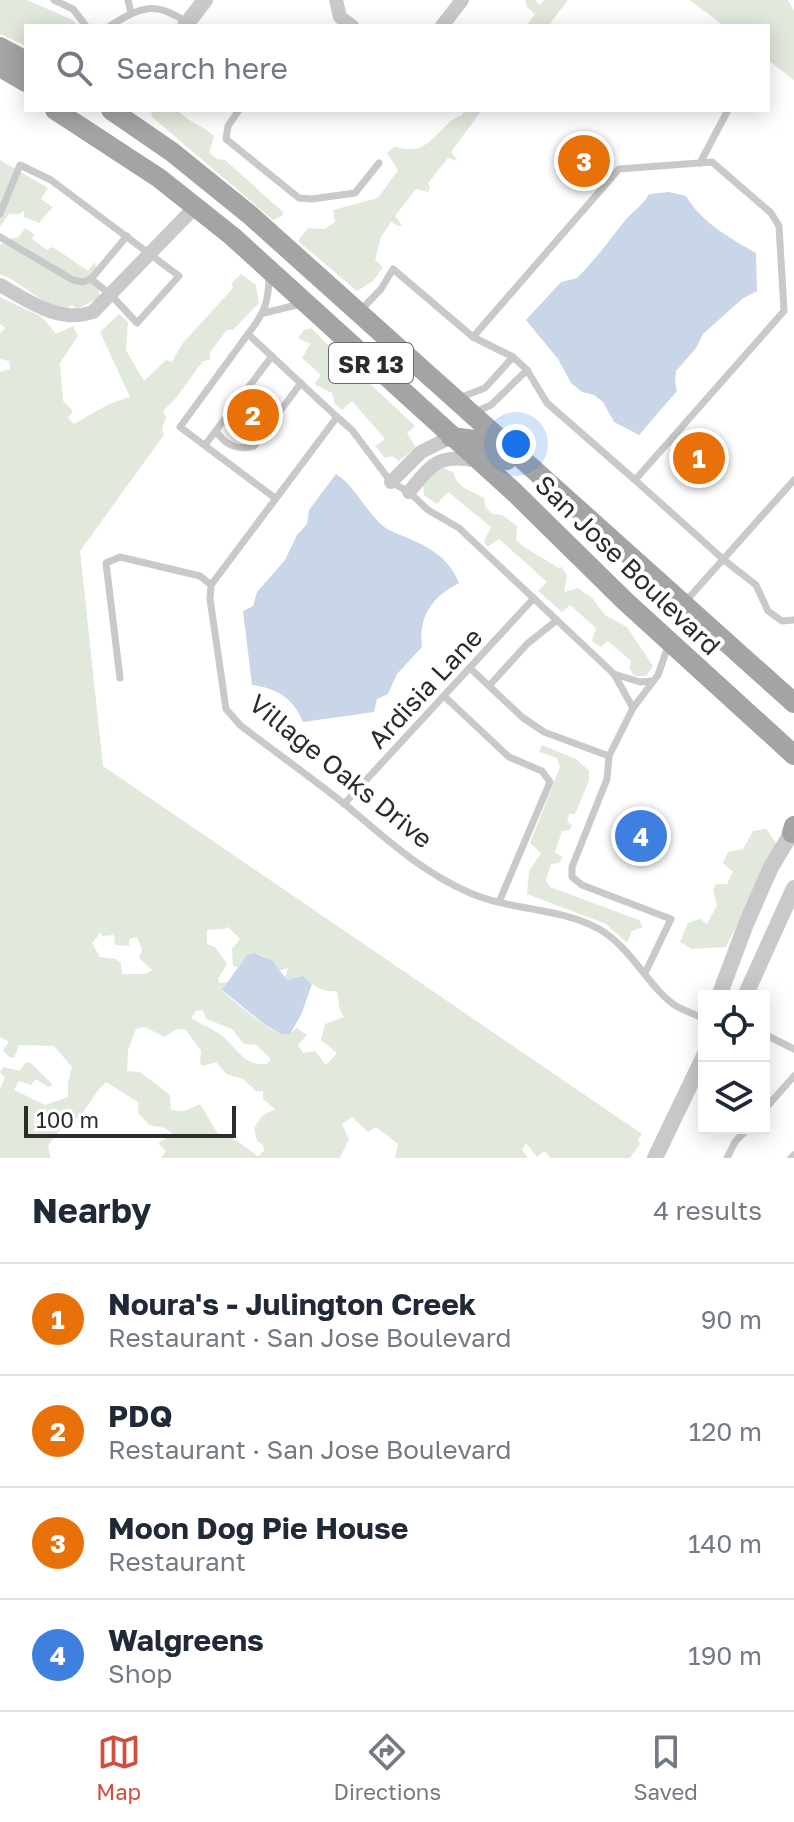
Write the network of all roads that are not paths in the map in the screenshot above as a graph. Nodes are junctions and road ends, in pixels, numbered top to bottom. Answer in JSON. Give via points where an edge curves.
{"nodes":[{"id":1,"x":54,"y":0,"type":"edge"},
{"id":2,"x":77,"y":0,"type":"edge"},
{"id":3,"x":128,"y":0,"type":"edge"},
{"id":4,"x":167,"y":0,"type":"edge"},
{"id":5,"x":205,"y":0,"type":"edge"},
{"id":6,"x":336,"y":0,"type":"edge"},
{"id":7,"x":462,"y":0,"type":"edge"},
{"id":8,"x":73,"y":9,"type":"junction"},
{"id":9,"x":172,"y":10,"type":"junction"},
{"id":10,"x":131,"y":13,"type":"junction"},
{"id":11,"x":84,"y":24,"type":"edge"},
{"id":12,"x":113,"y":24,"type":"edge"},
{"id":13,"x":186,"y":24,"type":"edge"},
{"id":14,"x":349,"y":24,"type":"edge"},
{"id":15,"x":444,"y":24,"type":"edge"},
{"id":16,"x":0,"y":47,"type":"edge"},
{"id":17,"x":24,"y":60,"type":"edge"},
{"id":18,"x":0,"y":67,"type":"edge"},
{"id":19,"x":0,"y":79,"type":"edge"},
{"id":20,"x":24,"y":81,"type":"edge"},
{"id":21,"x":24,"y":92,"type":"edge"},
{"id":22,"x":58,"y":112,"type":"edge"},
{"id":23,"x":79,"y":112,"type":"edge"},
{"id":24,"x":115,"y":112,"type":"edge"},
{"id":25,"x":117,"y":112,"type":"edge"},
{"id":26,"x":238,"y":112,"type":"edge"},
{"id":27,"x":727,"y":112,"type":"edge"},
{"id":28,"x":379,"y":163,"type":"dead end"},
{"id":29,"x":700,"y":163,"type":"junction"},
{"id":30,"x":196,"y":206,"type":"junction"},
{"id":31,"x":0,"y":214,"type":"edge"},
{"id":32,"x":265,"y":229,"type":"junction"},
{"id":33,"x":127,"y":236,"type":"junction"},
{"id":34,"x":0,"y":237,"type":"edge"},
{"id":35,"x":151,"y":253,"type":"junction"},
{"id":36,"x":269,"y":270,"type":"junction"},
{"id":37,"x":91,"y":279,"type":"junction"},
{"id":38,"x":0,"y":285,"type":"edge"},
{"id":39,"x":111,"y":295,"type":"junction"},
{"id":40,"x":307,"y":303,"type":"junction"},
{"id":41,"x":784,"y":311,"type":"junction"},
{"id":42,"x":794,"y":311,"type":"edge"},
{"id":43,"x":264,"y":313,"type":"junction"},
{"id":44,"x":358,"y":313,"type":"junction"},
{"id":45,"x":248,"y":334,"type":"junction"},
{"id":46,"x":473,"y":337,"type":"junction"},
{"id":47,"x":272,"y":356,"type":"junction"},
{"id":48,"x":513,"y":357,"type":"junction"},
{"id":49,"x":367,"y":360,"type":"junction"},
{"id":50,"x":527,"y":370,"type":"junction"},
{"id":51,"x":301,"y":383,"type":"junction"},
{"id":52,"x":455,"y":400,"type":"junction"},
{"id":53,"x":471,"y":414,"type":"junction"},
{"id":54,"x":337,"y":417,"type":"junction"},
{"id":55,"x":216,"y":431,"type":"junction"},
{"id":56,"x":451,"y":437,"type":"junction"},
{"id":57,"x":205,"y":445,"type":"junction"},
{"id":58,"x":478,"y":461,"type":"junction"},
{"id":59,"x":546,"y":480,"type":"junction"},
{"id":60,"x":635,"y":480,"type":"junction"},
{"id":61,"x":794,"y":480,"type":"edge"},
{"id":62,"x":391,"y":482,"type":"junction"},
{"id":63,"x":409,"y":492,"type":"junction"},
{"id":64,"x":275,"y":498,"type":"junction"},
{"id":65,"x":724,"y":560,"type":"junction"},
{"id":66,"x":211,"y":585,"type":"junction"},
{"id":67,"x":534,"y":598,"type":"junction"},
{"id":68,"x":625,"y":601,"type":"junction"},
{"id":69,"x":684,"y":604,"type":"junction"},
{"id":70,"x":557,"y":620,"type":"junction"},
{"id":71,"x":794,"y":620,"type":"edge"},
{"id":72,"x":666,"y":652,"type":"junction"},
{"id":73,"x":470,"y":668,"type":"junction"},
{"id":74,"x":614,"y":674,"type":"junction"},
{"id":75,"x":120,"y":678,"type":"dead end"},
{"id":76,"x":653,"y":681,"type":"junction"},
{"id":77,"x":489,"y":686,"type":"junction"},
{"id":78,"x":444,"y":696,"type":"junction"},
{"id":79,"x":794,"y":703,"type":"edge"},
{"id":80,"x":633,"y":708,"type":"junction"},
{"id":81,"x":794,"y":755,"type":"edge"},
{"id":82,"x":609,"y":756,"type":"junction"},
{"id":83,"x":794,"y":774,"type":"edge"},
{"id":84,"x":344,"y":804,"type":"junction"},
{"id":85,"x":793,"y":829,"type":"edge"},
{"id":86,"x":794,"y":888,"type":"edge"},
{"id":87,"x":499,"y":902,"type":"junction"},
{"id":88,"x":645,"y":973,"type":"junction"},
{"id":89,"x":721,"y":990,"type":"edge"},
{"id":90,"x":748,"y":990,"type":"edge"},
{"id":91,"x":698,"y":1016,"type":"edge"},
{"id":92,"x":770,"y":1037,"type":"edge"},
{"id":93,"x":794,"y":1049,"type":"edge"},
{"id":94,"x":701,"y":1062,"type":"edge"},
{"id":95,"x":794,"y":1076,"type":"edge"},
{"id":96,"x":770,"y":1103,"type":"edge"},
{"id":97,"x":742,"y":1134,"type":"edge"},
{"id":98,"x":655,"y":1158,"type":"edge"},
{"id":99,"x":727,"y":1158,"type":"edge"}],
"edges":[{"from":1,"to":8,"type":"lane"},
{"from":2,"to":8,"type":"lane"},
{"from":3,"to":10,"type":"lane"},
{"from":4,"to":9,"type":"lane"},
{"from":5,"to":13,"type":"street"},
{"from":6,"to":14,"type":"street","via":[[340,17]]},
{"from":7,"to":15,"type":"street"},
{"from":8,"to":11,"type":"lane"},
{"from":9,"to":10,"type":"lane","via":[[158,7]]},
{"from":9,"to":13,"type":"lane"},
{"from":10,"to":12,"type":"lane"},
{"from":16,"to":17,"type":"main road"},
{"from":18,"to":20,"type":"main road"},
{"from":19,"to":21,"type":"main road"},
{"from":22,"to":30,"type":"main road","name":"San Jose Boulevard","number":"SR 13"},
{"from":23,"to":24,"type":"main road","via":[[98,121],[107,121]]},
{"from":25,"to":32,"type":"main road","name":"San Jose Boulevard","number":"SR 13"},
{"from":26,"to":28,"type":"lane","via":[[226,139],[299,198],[355,193]]},
{"from":27,"to":29,"type":"lane"},
{"from":29,"to":41,"type":"lane","via":[[712,162],[779,226]]},
{"from":29,"to":46,"type":"lane","via":[[619,169]]},
{"from":30,"to":32,"type":"main road","via":[[213,198],[250,227]]},
{"from":30,"to":35,"type":"street"},
{"from":30,"to":36,"type":"main road","name":"San Jose Boulevard","number":"SR 13"},
{"from":31,"to":33,"type":"lane","via":[[20,165],[51,180]]},
{"from":32,"to":44,"type":"main road","name":"San Jose Boulevard","number":"SR 13"},
{"from":33,"to":35,"type":"lane"},
{"from":33,"to":37,"type":"lane"},
{"from":34,"to":37,"type":"lane","via":[[73,280]]},
{"from":35,"to":39,"type":"street"},
{"from":35,"to":39,"type":"lane","via":[[179,276],[137,323]]},
{"from":36,"to":40,"type":"main road","name":"San Jose Boulevard","number":"SR 13"},
{"from":36,"to":43,"type":"lane"},
{"from":37,"to":39,"type":"lane"},
{"from":38,"to":39,"type":"street","via":[[69,317],[93,312]]},
{"from":40,"to":43,"type":"lane"},
{"from":40,"to":49,"type":"main road","name":"San Jose Boulevard","number":"SR 13"},
{"from":41,"to":42,"type":"lane"},
{"from":41,"to":60,"type":"lane"},
{"from":43,"to":45,"type":"lane"},
{"from":44,"to":46,"type":"lane","via":[[393,269]]},
{"from":44,"to":52,"type":"main road","name":"San Jose Boulevard","number":"SR 13"},
{"from":45,"to":47,"type":"lane"},
{"from":45,"to":57,"type":"lane","via":[[180,427]]},
{"from":46,"to":48,"type":"lane"},
{"from":47,"to":51,"type":"lane"},
{"from":47,"to":55,"type":"lane"},
{"from":48,"to":50,"type":"lane"},
{"from":48,"to":52,"type":"lane","via":[[485,388]]},
{"from":49,"to":53,"type":"main road","via":[[448,409]]},
{"from":49,"to":56,"type":"main road","name":"San Jose Boulevard","number":"SR 13"},
{"from":50,"to":53,"type":"lane","via":[[491,405]]},
{"from":50,"to":60,"type":"lane","via":[[547,403]]},
{"from":51,"to":54,"type":"lane"},
{"from":51,"to":55,"type":"lane","via":[[254,446],[231,446]]},
{"from":52,"to":53,"type":"main road","name":"San Jose Boulevard","number":"SR 13"},
{"from":53,"to":59,"type":"main road","name":"San Jose Boulevard","number":"SR 13"},
{"from":54,"to":62,"type":"lane"},
{"from":54,"to":64,"type":"lane"},
{"from":55,"to":57,"type":"lane"},
{"from":56,"to":58,"type":"main road","name":"San Jose Boulevard","number":"SR 13"},
{"from":56,"to":59,"type":"main road","via":[[475,440]]},
{"from":56,"to":62,"type":"street","via":[[421,452]]},
{"from":57,"to":64,"type":"lane"},
{"from":58,"to":63,"type":"street","via":[[445,457]]},
{"from":58,"to":68,"type":"main road","name":"San Jose Boulevard","number":"SR 13"},
{"from":59,"to":69,"type":"main road","name":"San Jose Boulevard","number":"SR 13"},
{"from":60,"to":65,"type":"lane"},
{"from":61,"to":65,"type":"lane"},
{"from":62,"to":63,"type":"lane"},
{"from":63,"to":67,"type":"lane","via":[[459,528]]},
{"from":64,"to":66,"type":"lane"},
{"from":65,"to":69,"type":"lane"},
{"from":65,"to":71,"type":"lane","via":[[756,585],[768,611],[782,621]]},
{"from":66,"to":75,"type":"lane","via":[[200,576],[120,557],[106,563]]},
{"from":66,"to":84,"type":"lane","name":"Village Oaks Drive","via":[[226,709]]},
{"from":67,"to":70,"type":"lane"},
{"from":67,"to":73,"type":"lane","name":"Ardisia Lane"},
{"from":68,"to":72,"type":"main road","via":[[626,615]]},
{"from":68,"to":81,"type":"main road","name":"San Jose Boulevard","number":"SR 13"},
{"from":69,"to":79,"type":"main road","name":"San Jose Boulevard","number":"SR 13"},
{"from":70,"to":74,"type":"lane"},
{"from":70,"to":77,"type":"lane"},
{"from":72,"to":76,"type":"lane"},
{"from":72,"to":83,"type":"main road"},
{"from":73,"to":77,"type":"lane"},
{"from":73,"to":78,"type":"lane","name":"Ardisia Lane"},
{"from":74,"to":76,"type":"lane"},
{"from":74,"to":80,"type":"lane"},
{"from":76,"to":80,"type":"lane"},
{"from":77,"to":82,"type":"lane","via":[[544,732]]},
{"from":78,"to":84,"type":"lane","name":"Ardisia Lane"},
{"from":78,"to":87,"type":"lane","via":[[509,757],[542,771],[550,782]]},
{"from":80,"to":82,"type":"lane"},
{"from":82,"to":88,"type":"lane","via":[[607,779],[572,877],[671,919]]},
{"from":84,"to":87,"type":"lane","name":"Village Oaks Drive","via":[[436,876]]},
{"from":85,"to":89,"type":"street","via":[[765,881]]},
{"from":86,"to":90,"type":"street"},
{"from":87,"to":88,"type":"lane","name":"Village Oaks Drive","via":[[583,921],[603,931]]},
{"from":88,"to":91,"type":"lane","name":"Village Oaks Drive","via":[[675,1005]]},
{"from":92,"to":93,"type":"lane"},
{"from":94,"to":98,"type":"street"},
{"from":95,"to":96,"type":"lane"},
{"from":97,"to":99,"type":"lane"}]}
